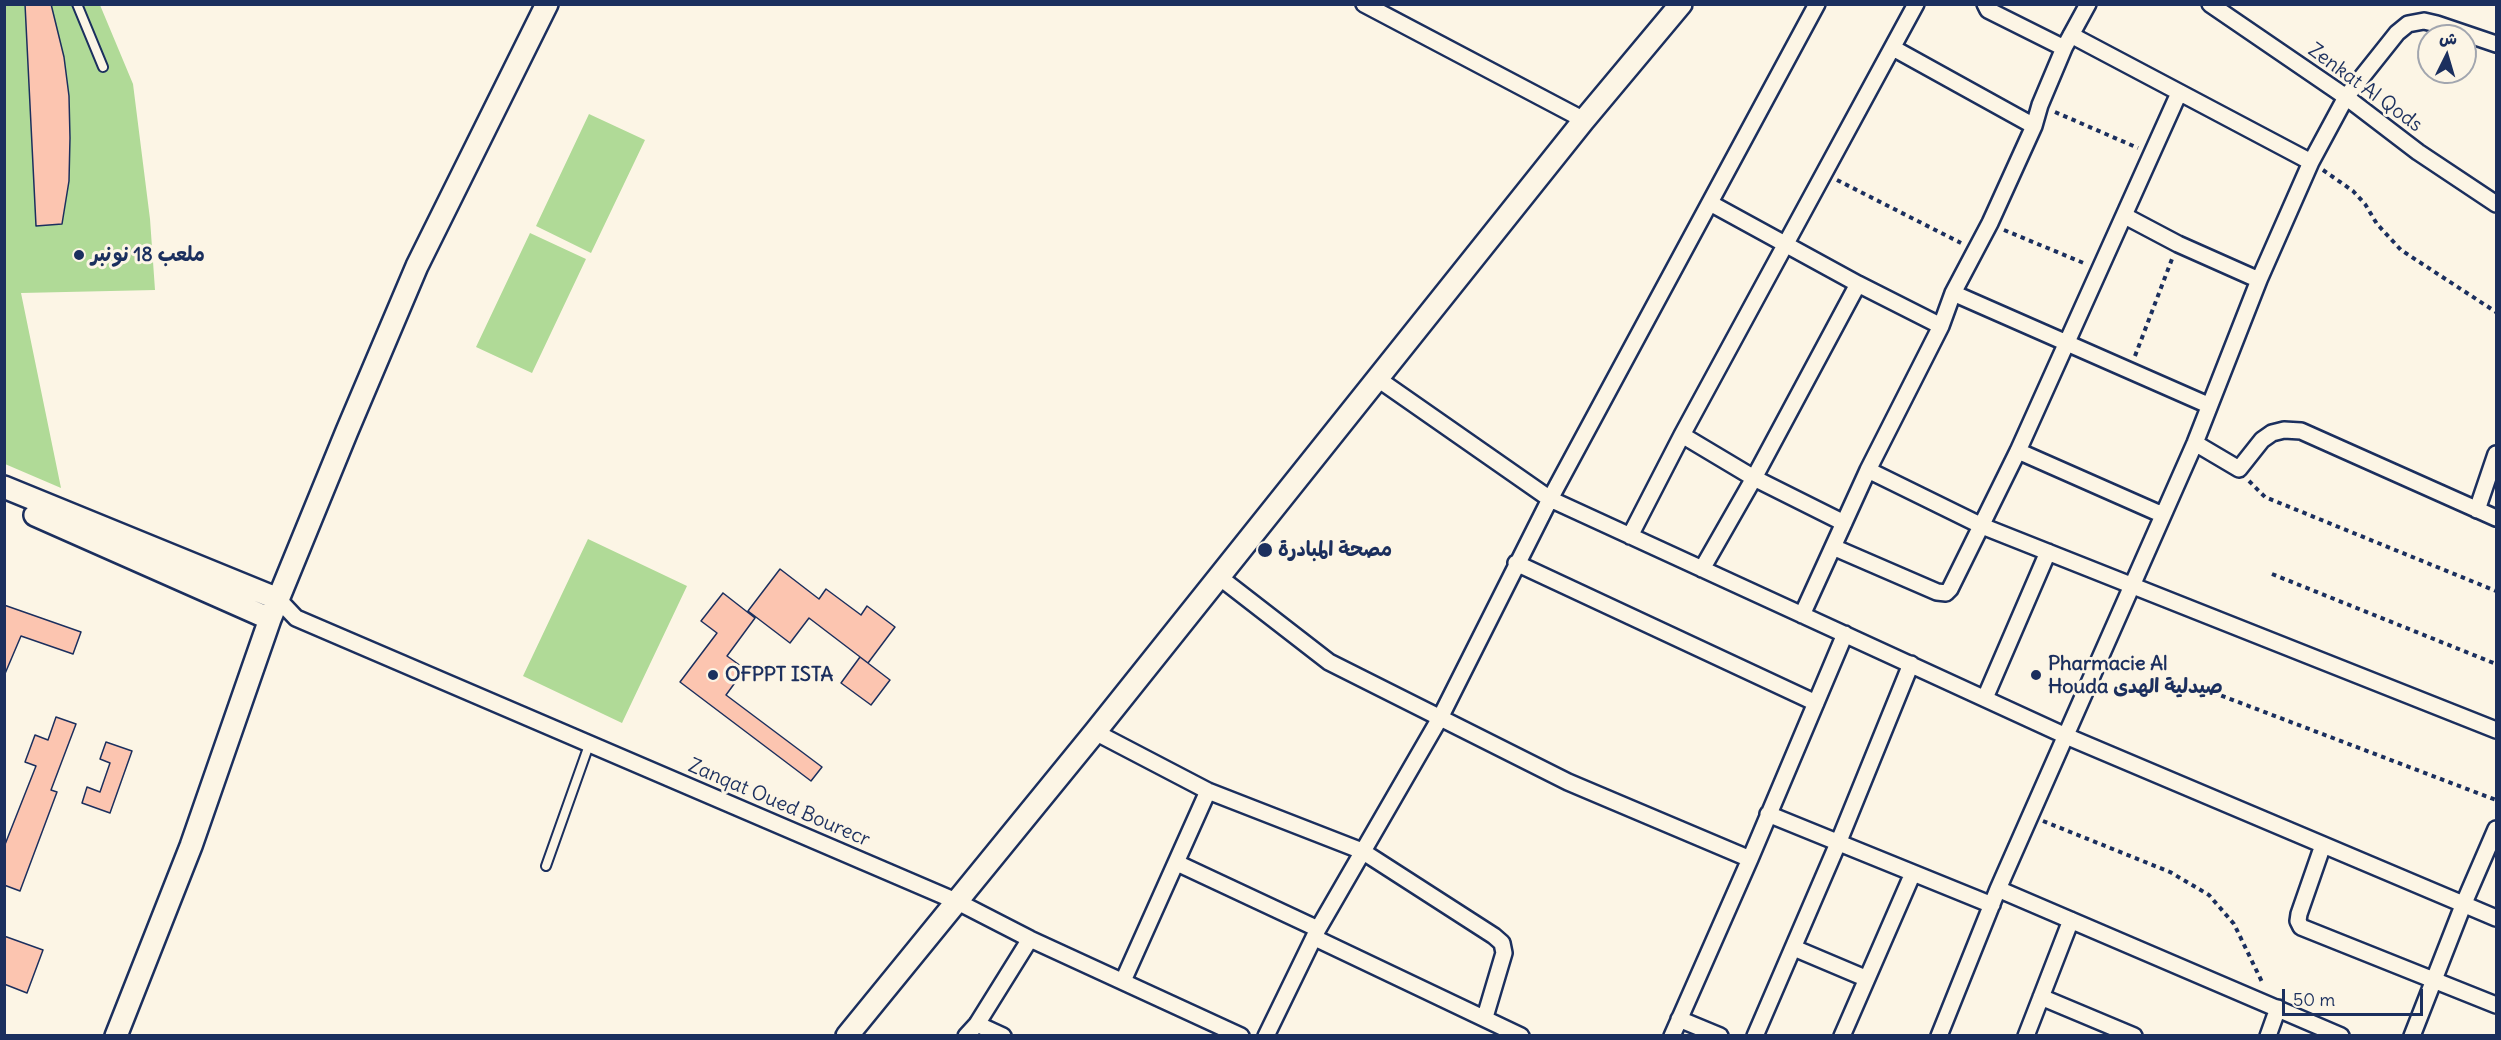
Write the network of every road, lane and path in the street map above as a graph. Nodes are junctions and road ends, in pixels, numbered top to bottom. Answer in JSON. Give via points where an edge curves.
{"nodes":[{"id":1,"x":77,"y":4,"type":"edge"},
{"id":2,"x":547,"y":4,"type":"edge"},
{"id":3,"x":1364,"y":4,"type":"edge"},
{"id":4,"x":1681,"y":4,"type":"edge"},
{"id":5,"x":1817,"y":4,"type":"edge"},
{"id":6,"x":1916,"y":4,"type":"edge"},
{"id":7,"x":1985,"y":4,"type":"edge"},
{"id":8,"x":2088,"y":4,"type":"edge"},
{"id":9,"x":2210,"y":4,"type":"edge"},
{"id":10,"x":2068,"y":41,"type":"junction"},
{"id":11,"x":2496,"y":44,"type":"edge"},
{"id":12,"x":1893,"y":48,"type":"junction"},
{"id":13,"x":104,"y":68,"type":"dead end"},
{"id":14,"x":2179,"y":93,"type":"junction"},
{"id":15,"x":2346,"y":97,"type":"junction"},
{"id":16,"x":2040,"y":105,"type":"junction"},
{"id":17,"x":1584,"y":120,"type":"junction"},
{"id":18,"x":2034,"y":126,"type":"junction"},
{"id":19,"x":2151,"y":154,"type":"junction"},
{"id":20,"x":2311,"y":162,"type":"junction"},
{"id":21,"x":1825,"y":175,"type":"junction"},
{"id":22,"x":1710,"y":203,"type":"junction"},
{"id":23,"x":2496,"y":204,"type":"edge"},
{"id":24,"x":2125,"y":216,"type":"junction"},
{"id":25,"x":1990,"y":223,"type":"junction"},
{"id":26,"x":2178,"y":244,"type":"junction"},
{"id":27,"x":1786,"y":246,"type":"junction"},
{"id":28,"x":1974,"y":249,"type":"junction"},
{"id":29,"x":2098,"y":269,"type":"junction"},
{"id":30,"x":2259,"y":280,"type":"junction"},
{"id":31,"x":1858,"y":284,"type":"junction"},
{"id":32,"x":1953,"y":293,"type":"junction"},
{"id":33,"x":2496,"y":312,"type":"edge"},
{"id":34,"x":1941,"y":326,"type":"junction"},
{"id":35,"x":2068,"y":342,"type":"junction"},
{"id":36,"x":2130,"y":371,"type":"junction"},
{"id":37,"x":1378,"y":378,"type":"junction"},
{"id":38,"x":2208,"y":405,"type":"junction"},
{"id":39,"x":1682,"y":435,"type":"junction"},
{"id":40,"x":2194,"y":443,"type":"junction"},
{"id":41,"x":2018,"y":451,"type":"junction"},
{"id":42,"x":2496,"y":454,"type":"edge"},
{"id":43,"x":2239,"y":469,"type":"junction"},
{"id":44,"x":1868,"y":470,"type":"junction"},
{"id":45,"x":1754,"y":478,"type":"junction"},
{"id":46,"x":4,"y":487,"type":"edge"},
{"id":47,"x":1550,"y":499,"type":"junction"},
{"id":48,"x":4,"y":501,"type":"edge"},
{"id":49,"x":2477,"y":510,"type":"junction"},
{"id":50,"x":2163,"y":514,"type":"junction"},
{"id":51,"x":2496,"y":518,"type":"edge"},
{"id":52,"x":1844,"y":523,"type":"junction"},
{"id":53,"x":1982,"y":526,"type":"junction"},
{"id":54,"x":1630,"y":536,"type":"junction"},
{"id":55,"x":1833,"y":547,"type":"junction"},
{"id":56,"x":2048,"y":552,"type":"junction"},
{"id":57,"x":1516,"y":562,"type":"junction"},
{"id":58,"x":1702,"y":569,"type":"junction"},
{"id":59,"x":2272,"y":574,"type":"dead end"},
{"id":60,"x":1218,"y":576,"type":"junction"},
{"id":61,"x":2132,"y":586,"type":"junction"},
{"id":62,"x":2496,"y":591,"type":"edge"},
{"id":63,"x":278,"y":599,"type":"junction"},
{"id":64,"x":1802,"y":615,"type":"junction"},
{"id":65,"x":296,"y":618,"type":"junction"},
{"id":66,"x":270,"y":619,"type":"junction"},
{"id":67,"x":1845,"y":634,"type":"junction"},
{"id":68,"x":1911,"y":664,"type":"junction"},
{"id":69,"x":2496,"y":664,"type":"edge"},
{"id":70,"x":2196,"y":686,"type":"dead end"},
{"id":71,"x":1985,"y":698,"type":"junction"},
{"id":72,"x":1815,"y":703,"type":"junction"},
{"id":73,"x":1440,"y":718,"type":"junction"},
{"id":74,"x":2496,"y":730,"type":"edge"},
{"id":75,"x":1095,"y":732,"type":"junction"},
{"id":76,"x":2066,"y":736,"type":"junction"},
{"id":77,"x":589,"y":745,"type":"junction"},
{"id":78,"x":1208,"y":791,"type":"junction"},
{"id":79,"x":2496,"y":800,"type":"edge"},
{"id":80,"x":1768,"y":814,"type":"junction"},
{"id":81,"x":2031,"y":817,"type":"junction"},
{"id":82,"x":2496,"y":829,"type":"edge"},
{"id":83,"x":1839,"y":841,"type":"junction"},
{"id":84,"x":2323,"y":845,"type":"junction"},
{"id":85,"x":1362,"y":851,"type":"junction"},
{"id":86,"x":1750,"y":859,"type":"junction"},
{"id":87,"x":1177,"y":863,"type":"junction"},
{"id":88,"x":546,"y":866,"type":"dead end"},
{"id":89,"x":1913,"y":873,"type":"junction"},
{"id":90,"x":1998,"y":889,"type":"junction"},
{"id":91,"x":958,"y":902,"type":"junction"},
{"id":92,"x":2464,"y":903,"type":"junction"},
{"id":93,"x":1992,"y":905,"type":"junction"},
{"id":94,"x":2496,"y":918,"type":"edge"},
{"id":95,"x":2071,"y":920,"type":"junction"},
{"id":96,"x":1317,"y":934,"type":"junction"},
{"id":97,"x":1030,"y":939,"type":"junction"},
{"id":98,"x":1794,"y":948,"type":"junction"},
{"id":99,"x":1866,"y":978,"type":"junction"},
{"id":100,"x":2434,"y":979,"type":"junction"},
{"id":101,"x":1123,"y":981,"type":"junction"},
{"id":102,"x":2041,"y":997,"type":"junction"},
{"id":103,"x":2496,"y":1005,"type":"edge"},
{"id":104,"x":2276,"y":1007,"type":"junction"},
{"id":105,"x":1485,"y":1017,"type":"junction"},
{"id":106,"x":1679,"y":1019,"type":"junction"},
{"id":107,"x":971,"y":1030,"type":"edge"},
{"id":108,"x":117,"y":1035,"type":"edge"},
{"id":109,"x":847,"y":1035,"type":"edge"},
{"id":110,"x":1003,"y":1035,"type":"edge"},
{"id":111,"x":1241,"y":1035,"type":"edge"},
{"id":112,"x":1266,"y":1035,"type":"edge"},
{"id":113,"x":1521,"y":1035,"type":"edge"},
{"id":114,"x":1672,"y":1035,"type":"edge"},
{"id":115,"x":1720,"y":1035,"type":"edge"},
{"id":116,"x":1755,"y":1035,"type":"edge"},
{"id":117,"x":1842,"y":1035,"type":"edge"},
{"id":118,"x":1938,"y":1035,"type":"edge"},
{"id":119,"x":2026,"y":1035,"type":"edge"},
{"id":120,"x":2134,"y":1035,"type":"edge"},
{"id":121,"x":2268,"y":1035,"type":"edge"},
{"id":122,"x":2341,"y":1035,"type":"edge"},
{"id":123,"x":2414,"y":1035,"type":"edge"}],
"edges":[{"from":1,"to":13,"type":"lane"},
{"from":2,"to":63,"type":"street","via":[[417,266]]},
{"from":3,"to":17,"type":"street"},
{"from":4,"to":17,"type":"street"},
{"from":5,"to":22,"type":"street"},
{"from":6,"to":12,"type":"street"},
{"from":7,"to":10,"type":"street","via":[[1988,10]]},
{"from":8,"to":10,"type":"street"},
{"from":9,"to":15,"type":"street","name":"Zenkat Al Qods"},
{"from":10,"to":14,"type":"street"},
{"from":10,"to":16,"type":"street"},
{"from":11,"to":15,"type":"street","via":[[2424,21],[2408,24]]},
{"from":12,"to":18,"type":"street"},
{"from":12,"to":21,"type":"street"},
{"from":14,"to":19,"type":"street"},
{"from":14,"to":20,"type":"street"},
{"from":15,"to":20,"type":"street"},
{"from":15,"to":23,"type":"street","name":"Zenkat Al Qods"},
{"from":16,"to":18,"type":"street"},
{"from":16,"to":19,"type":"path"},
{"from":17,"to":37,"type":"street"},
{"from":18,"to":25,"type":"street"},
{"from":19,"to":24,"type":"street"},
{"from":20,"to":30,"type":"street"},
{"from":20,"to":33,"type":"path","via":[[2353,191],[2401,250]]},
{"from":21,"to":27,"type":"street"},
{"from":21,"to":28,"type":"path"},
{"from":22,"to":27,"type":"street"},
{"from":22,"to":47,"type":"street"},
{"from":24,"to":26,"type":"street"},
{"from":24,"to":29,"type":"street"},
{"from":25,"to":28,"type":"street"},
{"from":25,"to":29,"type":"path"},
{"from":26,"to":30,"type":"street"},
{"from":26,"to":36,"type":"path"},
{"from":27,"to":31,"type":"street"},
{"from":27,"to":39,"type":"street"},
{"from":28,"to":32,"type":"street"},
{"from":29,"to":35,"type":"street"},
{"from":30,"to":38,"type":"street"},
{"from":31,"to":34,"type":"street"},
{"from":31,"to":45,"type":"street"},
{"from":32,"to":34,"type":"street"},
{"from":32,"to":35,"type":"street"},
{"from":34,"to":44,"type":"street"},
{"from":35,"to":36,"type":"street"},
{"from":35,"to":41,"type":"street"},
{"from":36,"to":38,"type":"street"},
{"from":37,"to":47,"type":"street"},
{"from":37,"to":60,"type":"street"},
{"from":38,"to":40,"type":"street"},
{"from":39,"to":45,"type":"street"},
{"from":39,"to":54,"type":"street"},
{"from":40,"to":43,"type":"street"},
{"from":40,"to":50,"type":"street"},
{"from":41,"to":50,"type":"street"},
{"from":41,"to":53,"type":"street"},
{"from":42,"to":49,"type":"street"},
{"from":43,"to":49,"type":"street","via":[[2272,433],[2301,431]]},
{"from":43,"to":62,"type":"path","via":[[2265,497]]},
{"from":44,"to":52,"type":"street"},
{"from":44,"to":53,"type":"street"},
{"from":45,"to":52,"type":"street"},
{"from":45,"to":58,"type":"street"},
{"from":46,"to":63,"type":"street"},
{"from":47,"to":54,"type":"street"},
{"from":47,"to":57,"type":"street"},
{"from":48,"to":66,"type":"street"},
{"from":49,"to":51,"type":"street"},
{"from":50,"to":61,"type":"street"},
{"from":52,"to":55,"type":"street"},
{"from":53,"to":55,"type":"street","via":[[1950,590],[1941,593]]},
{"from":53,"to":56,"type":"street"},
{"from":54,"to":58,"type":"street"},
{"from":55,"to":64,"type":"street"},
{"from":56,"to":61,"type":"street"},
{"from":56,"to":71,"type":"street"},
{"from":57,"to":72,"type":"street"},
{"from":57,"to":73,"type":"street"},
{"from":58,"to":64,"type":"street"},
{"from":59,"to":69,"type":"path"},
{"from":60,"to":73,"type":"street","via":[[1329,662]]},
{"from":60,"to":75,"type":"street"},
{"from":61,"to":74,"type":"street"},
{"from":61,"to":76,"type":"street"},
{"from":63,"to":65,"type":"street","name":"Zanqat Oued Bourecr"},
{"from":63,"to":66,"type":"street"},
{"from":64,"to":67,"type":"street"},
{"from":65,"to":66,"type":"street","name":"Zanqat Oued Bourecr"},
{"from":65,"to":77,"type":"street","name":"Zanqat Oued Bourecr"},
{"from":66,"to":108,"type":"street","via":[[191,846]]},
{"from":67,"to":68,"type":"street"},
{"from":67,"to":72,"type":"street"},
{"from":68,"to":71,"type":"street"},
{"from":68,"to":83,"type":"street"},
{"from":70,"to":79,"type":"path"},
{"from":71,"to":76,"type":"street"},
{"from":72,"to":80,"type":"street"},
{"from":73,"to":85,"type":"street"},
{"from":73,"to":86,"type":"street","via":[[1568,782]]},
{"from":75,"to":78,"type":"street"},
{"from":75,"to":91,"type":"street"},
{"from":76,"to":81,"type":"street"},
{"from":76,"to":84,"type":"street"},
{"from":77,"to":88,"type":"lane"},
{"from":77,"to":91,"type":"street","name":"Zanqat Oued Bourecr"},
{"from":78,"to":85,"type":"street"},
{"from":78,"to":87,"type":"street"},
{"from":80,"to":83,"type":"street"},
{"from":80,"to":86,"type":"street"},
{"from":81,"to":90,"type":"street"},
{"from":81,"to":104,"type":"path","via":[[2170,873],[2209,895],[2234,924]]},
{"from":82,"to":92,"type":"street"},
{"from":83,"to":89,"type":"street"},
{"from":83,"to":98,"type":"street"},
{"from":84,"to":92,"type":"street"},
{"from":84,"to":100,"type":"street","via":[[2299,914],[2301,927]]},
{"from":85,"to":96,"type":"street"},
{"from":85,"to":105,"type":"street","via":[[1502,943],[1504,953]]},
{"from":86,"to":106,"type":"street"},
{"from":87,"to":96,"type":"street"},
{"from":87,"to":101,"type":"street"},
{"from":89,"to":93,"type":"street"},
{"from":89,"to":99,"type":"street"},
{"from":90,"to":93,"type":"street"},
{"from":90,"to":95,"type":"street"},
{"from":91,"to":97,"type":"street","name":"Zanqat Oued Bourecr"},
{"from":91,"to":109,"type":"street"},
{"from":92,"to":94,"type":"street"},
{"from":92,"to":100,"type":"street"},
{"from":93,"to":118,"type":"street"},
{"from":95,"to":102,"type":"street"},
{"from":95,"to":104,"type":"street"},
{"from":96,"to":105,"type":"street"},
{"from":96,"to":112,"type":"street"},
{"from":97,"to":101,"type":"street","name":"Zanqat Oued Bourecr"},
{"from":97,"to":107,"type":"street"},
{"from":98,"to":99,"type":"street"},
{"from":98,"to":116,"type":"street"},
{"from":99,"to":117,"type":"street"},
{"from":100,"to":103,"type":"street"},
{"from":100,"to":123,"type":"street"},
{"from":101,"to":111,"type":"street","name":"Zanqat Oued Bourecr"},
{"from":102,"to":119,"type":"street"},
{"from":102,"to":120,"type":"street"},
{"from":104,"to":121,"type":"street"},
{"from":104,"to":122,"type":"street"},
{"from":105,"to":113,"type":"street"},
{"from":106,"to":114,"type":"street"},
{"from":106,"to":115,"type":"street"},
{"from":107,"to":110,"type":"street"}]}
